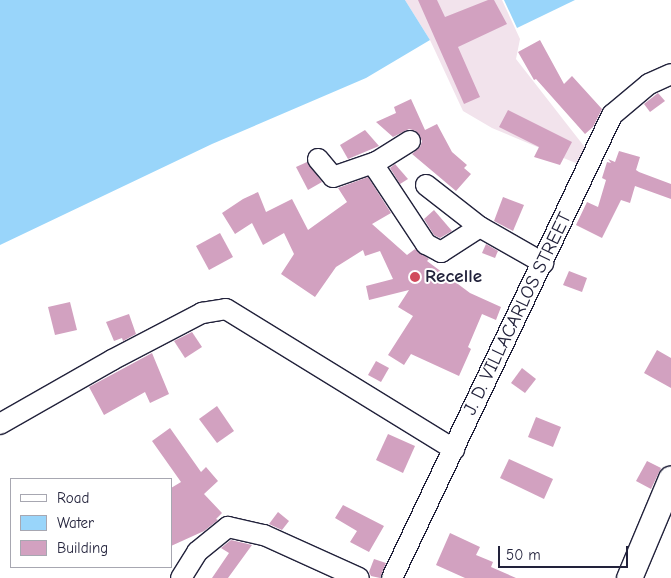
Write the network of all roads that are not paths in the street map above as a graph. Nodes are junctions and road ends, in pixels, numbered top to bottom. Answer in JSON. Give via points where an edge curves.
{"nodes":[{"id":1,"x":671,"y":74,"type":"edge"},
{"id":2,"x":410,"y":141,"type":"dead end"},
{"id":3,"x":318,"y":159,"type":"dead end"},
{"id":4,"x":376,"y":162,"type":"junction"},
{"id":5,"x":426,"y":185,"type":"dead end"},
{"id":6,"x":480,"y":227,"type":"junction"},
{"id":7,"x":542,"y":262,"type":"junction"},
{"id":8,"x":0,"y":424,"type":"edge"},
{"id":9,"x":454,"y":449,"type":"junction"},
{"id":10,"x":671,"y":478,"type":"edge"},
{"id":11,"x":181,"y":578,"type":"edge"},
{"id":12,"x":359,"y":578,"type":"edge"},
{"id":13,"x":392,"y":578,"type":"edge"},
{"id":14,"x":629,"y":578,"type":"edge"}],
"edges":[{"from":1,"to":7,"type":"street","name":"J. D. VILLACARLOS STREET","via":[[649,84],[612,115]]},
{"from":2,"to":4,"type":"street"},
{"from":3,"to":4,"type":"street","via":[[333,177]]},
{"from":4,"to":6,"type":"street","via":[[377,170],[420,236],[435,251],[454,246]]},
{"from":5,"to":6,"type":"street"},
{"from":6,"to":7,"type":"street"},
{"from":7,"to":9,"type":"street","name":"J. D. VILLACARLOS STREET"},
{"from":8,"to":9,"type":"street","via":[[202,313],[226,309]]},
{"from":9,"to":13,"type":"street","name":"J. D. VILLACARLOS STREET"},
{"from":10,"to":14,"type":"main road"},
{"from":11,"to":12,"type":"street","via":[[197,552],[228,527],[264,535]]}]}
